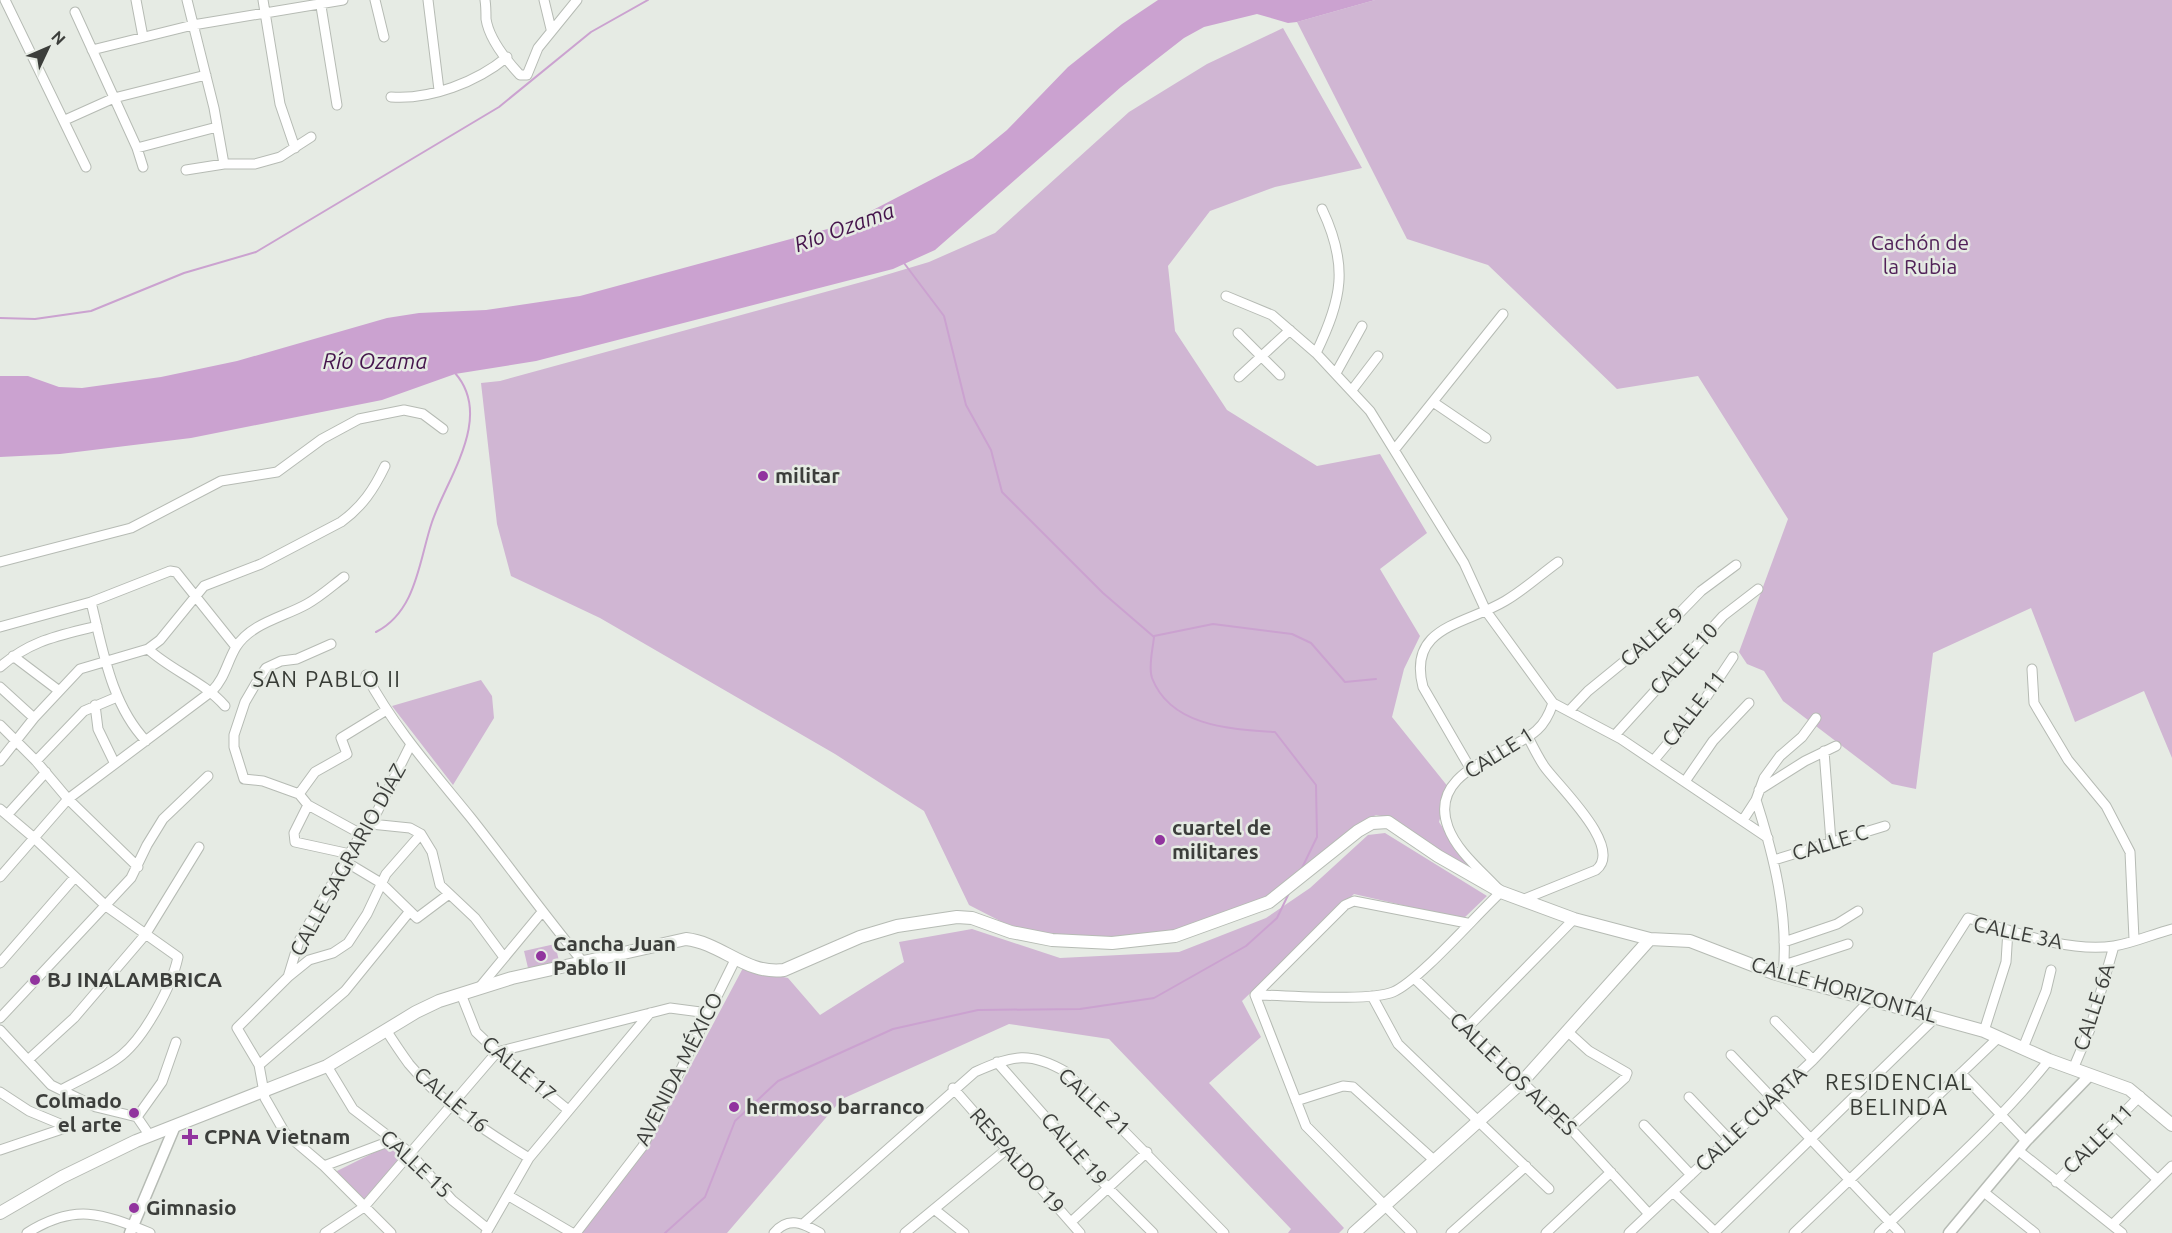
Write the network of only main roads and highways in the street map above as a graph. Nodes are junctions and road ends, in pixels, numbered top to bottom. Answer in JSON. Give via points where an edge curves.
{"nodes":[{"id":1,"x":1650,"y":939,"type":"junction"},
{"id":2,"x":2172,"y":1125,"type":"edge"},
{"id":3,"x":0,"y":1213,"type":"edge"},
{"id":4,"x":1354,"y":1233,"type":"edge"}],
"edges":[{"from":1,"to":2,"type":"main road","name":"CALLE HORIZONTAL","via":[[1690,941],[1869,1001],[1984,1031],[2129,1089]]},
{"from":1,"to":3,"type":"main road","name":"CALLE HORIZONTAL","via":[[1574,919],[1501,892],[1388,822],[1372,823],[1269,902],[1175,936],[1112,943],[1052,940],[957,917],[897,926],[860,937],[784,970],[756,969],[686,939],[479,988],[416,1011],[327,1066],[150,1136],[62,1177]]},
{"from":1,"to":4,"type":"main road","via":[[1522,1082]]}]}
